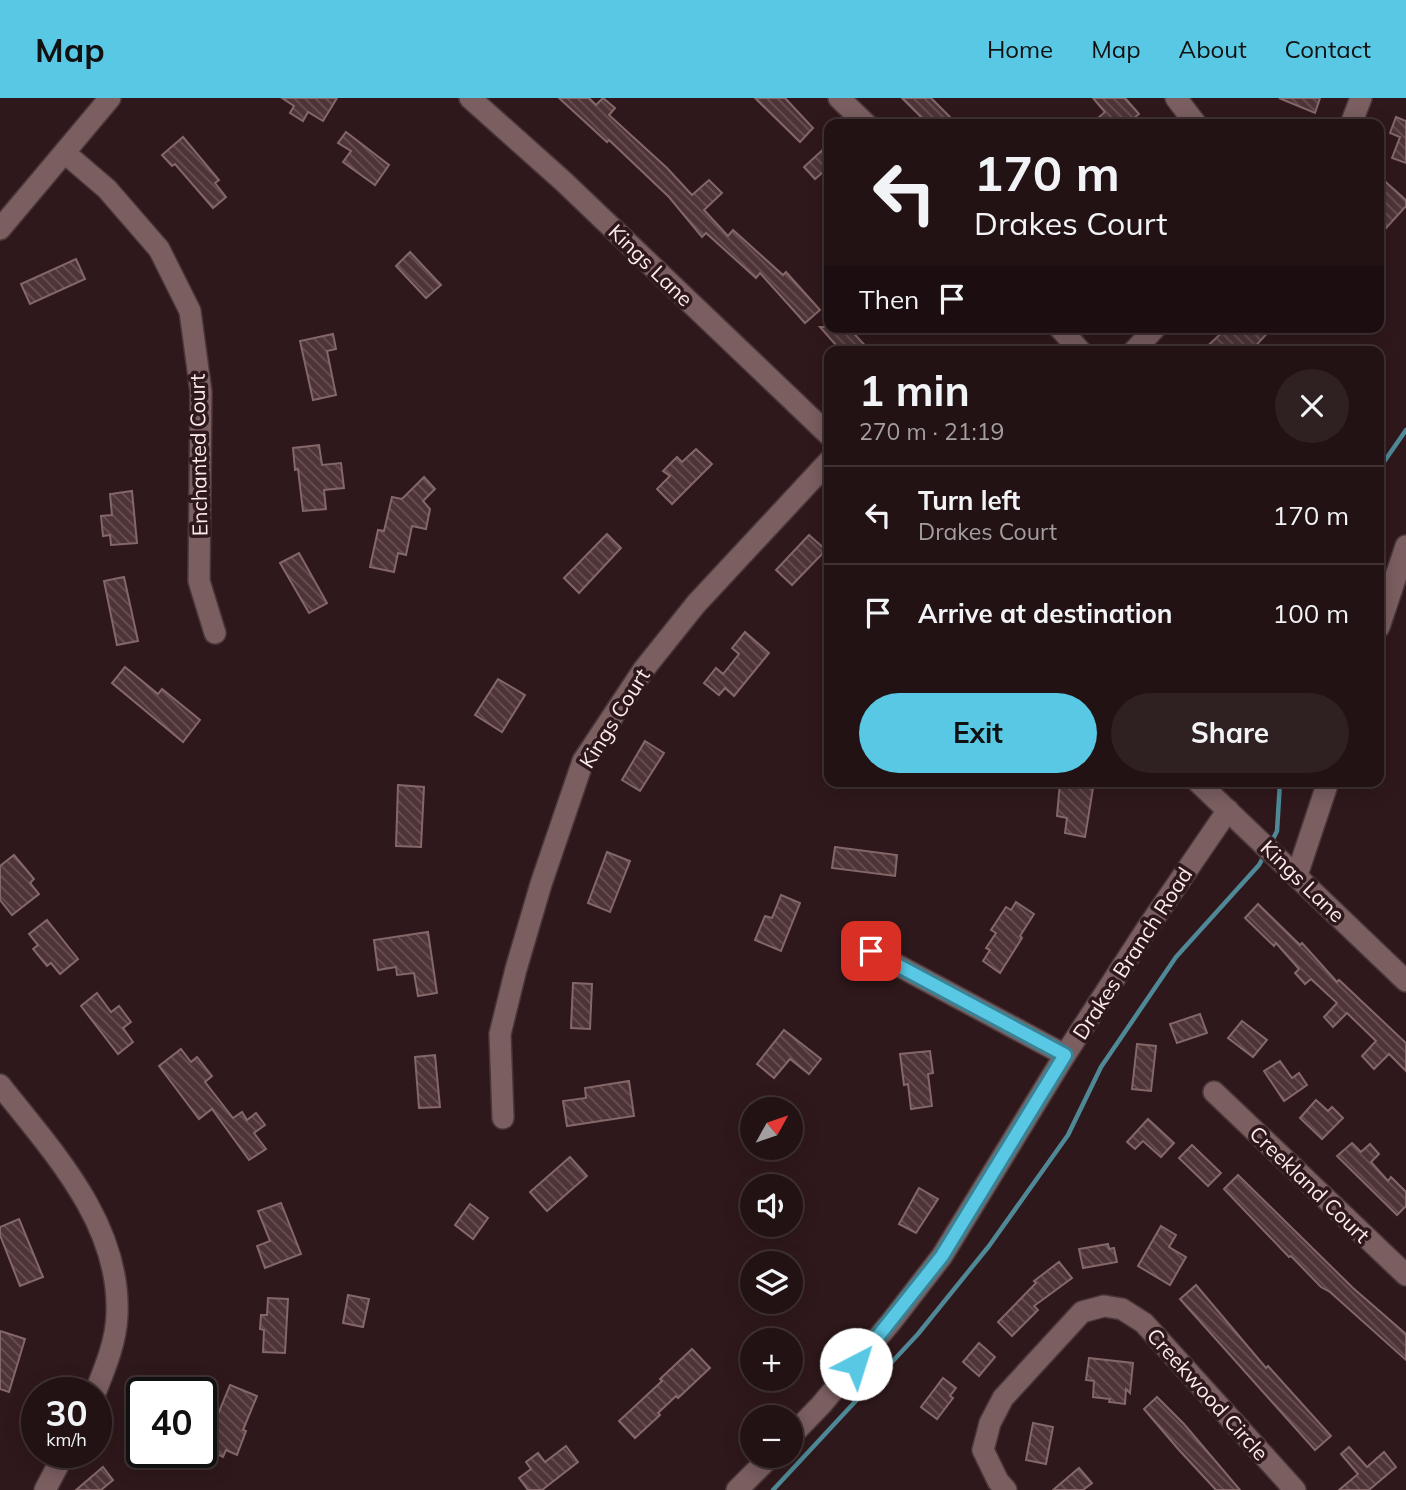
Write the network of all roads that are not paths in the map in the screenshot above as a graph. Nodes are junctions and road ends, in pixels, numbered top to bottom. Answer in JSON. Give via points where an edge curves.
{"nodes":[{"id":1,"x":110,"y":98,"type":"edge"},
{"id":2,"x":470,"y":98,"type":"edge"},
{"id":3,"x":839,"y":98,"type":"edge"},
{"id":4,"x":1176,"y":98,"type":"edge"},
{"id":5,"x":1361,"y":98,"type":"edge"},
{"id":6,"x":861,"y":119,"type":"edge"},
{"id":7,"x":1192,"y":119,"type":"edge"},
{"id":8,"x":1353,"y":119,"type":"edge"},
{"id":9,"x":65,"y":153,"type":"junction"},
{"id":10,"x":0,"y":229,"type":"edge"},
{"id":11,"x":1150,"y":333,"type":"edge"},
{"id":12,"x":1139,"y":346,"type":"edge"},
{"id":13,"x":824,"y":430,"type":"edge"},
{"id":14,"x":824,"y":466,"type":"edge"},
{"id":15,"x":1406,"y":546,"type":"edge"},
{"id":16,"x":1384,"y":612,"type":"edge"},
{"id":17,"x":215,"y":633,"type":"dead end"},
{"id":18,"x":1203,"y":787,"type":"edge"},
{"id":19,"x":1326,"y":787,"type":"edge"},
{"id":20,"x":1228,"y":810,"type":"junction"},
{"id":21,"x":1297,"y":875,"type":"junction"},
{"id":22,"x":871,"y":951,"type":"dead end"},
{"id":23,"x":1406,"y":981,"type":"edge"},
{"id":24,"x":1065,"y":1055,"type":"junction"},
{"id":25,"x":0,"y":1085,"type":"edge"},
{"id":26,"x":1214,"y":1092,"type":"dead end"},
{"id":27,"x":503,"y":1118,"type":"dead end"},
{"id":28,"x":1406,"y":1275,"type":"edge"},
{"id":29,"x":101,"y":1377,"type":"edge"},
{"id":30,"x":803,"y":1423,"type":"edge"},
{"id":31,"x":57,"y":1468,"type":"edge"},
{"id":32,"x":759,"y":1468,"type":"edge"},
{"id":33,"x":45,"y":1490,"type":"edge"},
{"id":34,"x":737,"y":1490,"type":"edge"},
{"id":35,"x":1006,"y":1490,"type":"edge"},
{"id":36,"x":1295,"y":1490,"type":"edge"}],
"edges":[{"from":1,"to":9,"type":"street"},
{"from":2,"to":13,"type":"street","name":"Kings Lane"},
{"from":3,"to":6,"type":"street"},
{"from":4,"to":7,"type":"street"},
{"from":5,"to":8,"type":"street"},
{"from":9,"to":10,"type":"street"},
{"from":9,"to":17,"type":"street","name":"Enchanted Court","via":[[107,188],[159,249],[190,311],[201,392],[199,580]]},
{"from":11,"to":12,"type":"street"},
{"from":14,"to":27,"type":"street","name":"Kings Court","via":[[696,604],[643,669],[583,761],[541,884],[500,1034]]},
{"from":15,"to":16,"type":"street"},
{"from":18,"to":20,"type":"street","name":"Kings Lane"},
{"from":19,"to":21,"type":"street"},
{"from":20,"to":21,"type":"street","name":"Kings Lane"},
{"from":20,"to":24,"type":"street","name":"Drakes Branch Road"},
{"from":21,"to":23,"type":"street","name":"Kings Lane"},
{"from":22,"to":24,"type":"street"},
{"from":24,"to":30,"type":"street","name":"Drakes Branch Road","via":[[942,1256]]},
{"from":25,"to":29,"type":"street","via":[[49,1146],[102,1229],[115,1270],[117,1317]]},
{"from":26,"to":28,"type":"street","name":"Creekland Court"},
{"from":31,"to":33,"type":"street"},
{"from":32,"to":34,"type":"street"},
{"from":35,"to":36,"type":"street","name":"Creekwood Circle","via":[[983,1450],[1003,1398],[1082,1312],[1104,1306],[1122,1309],[1144,1323]]}]}
